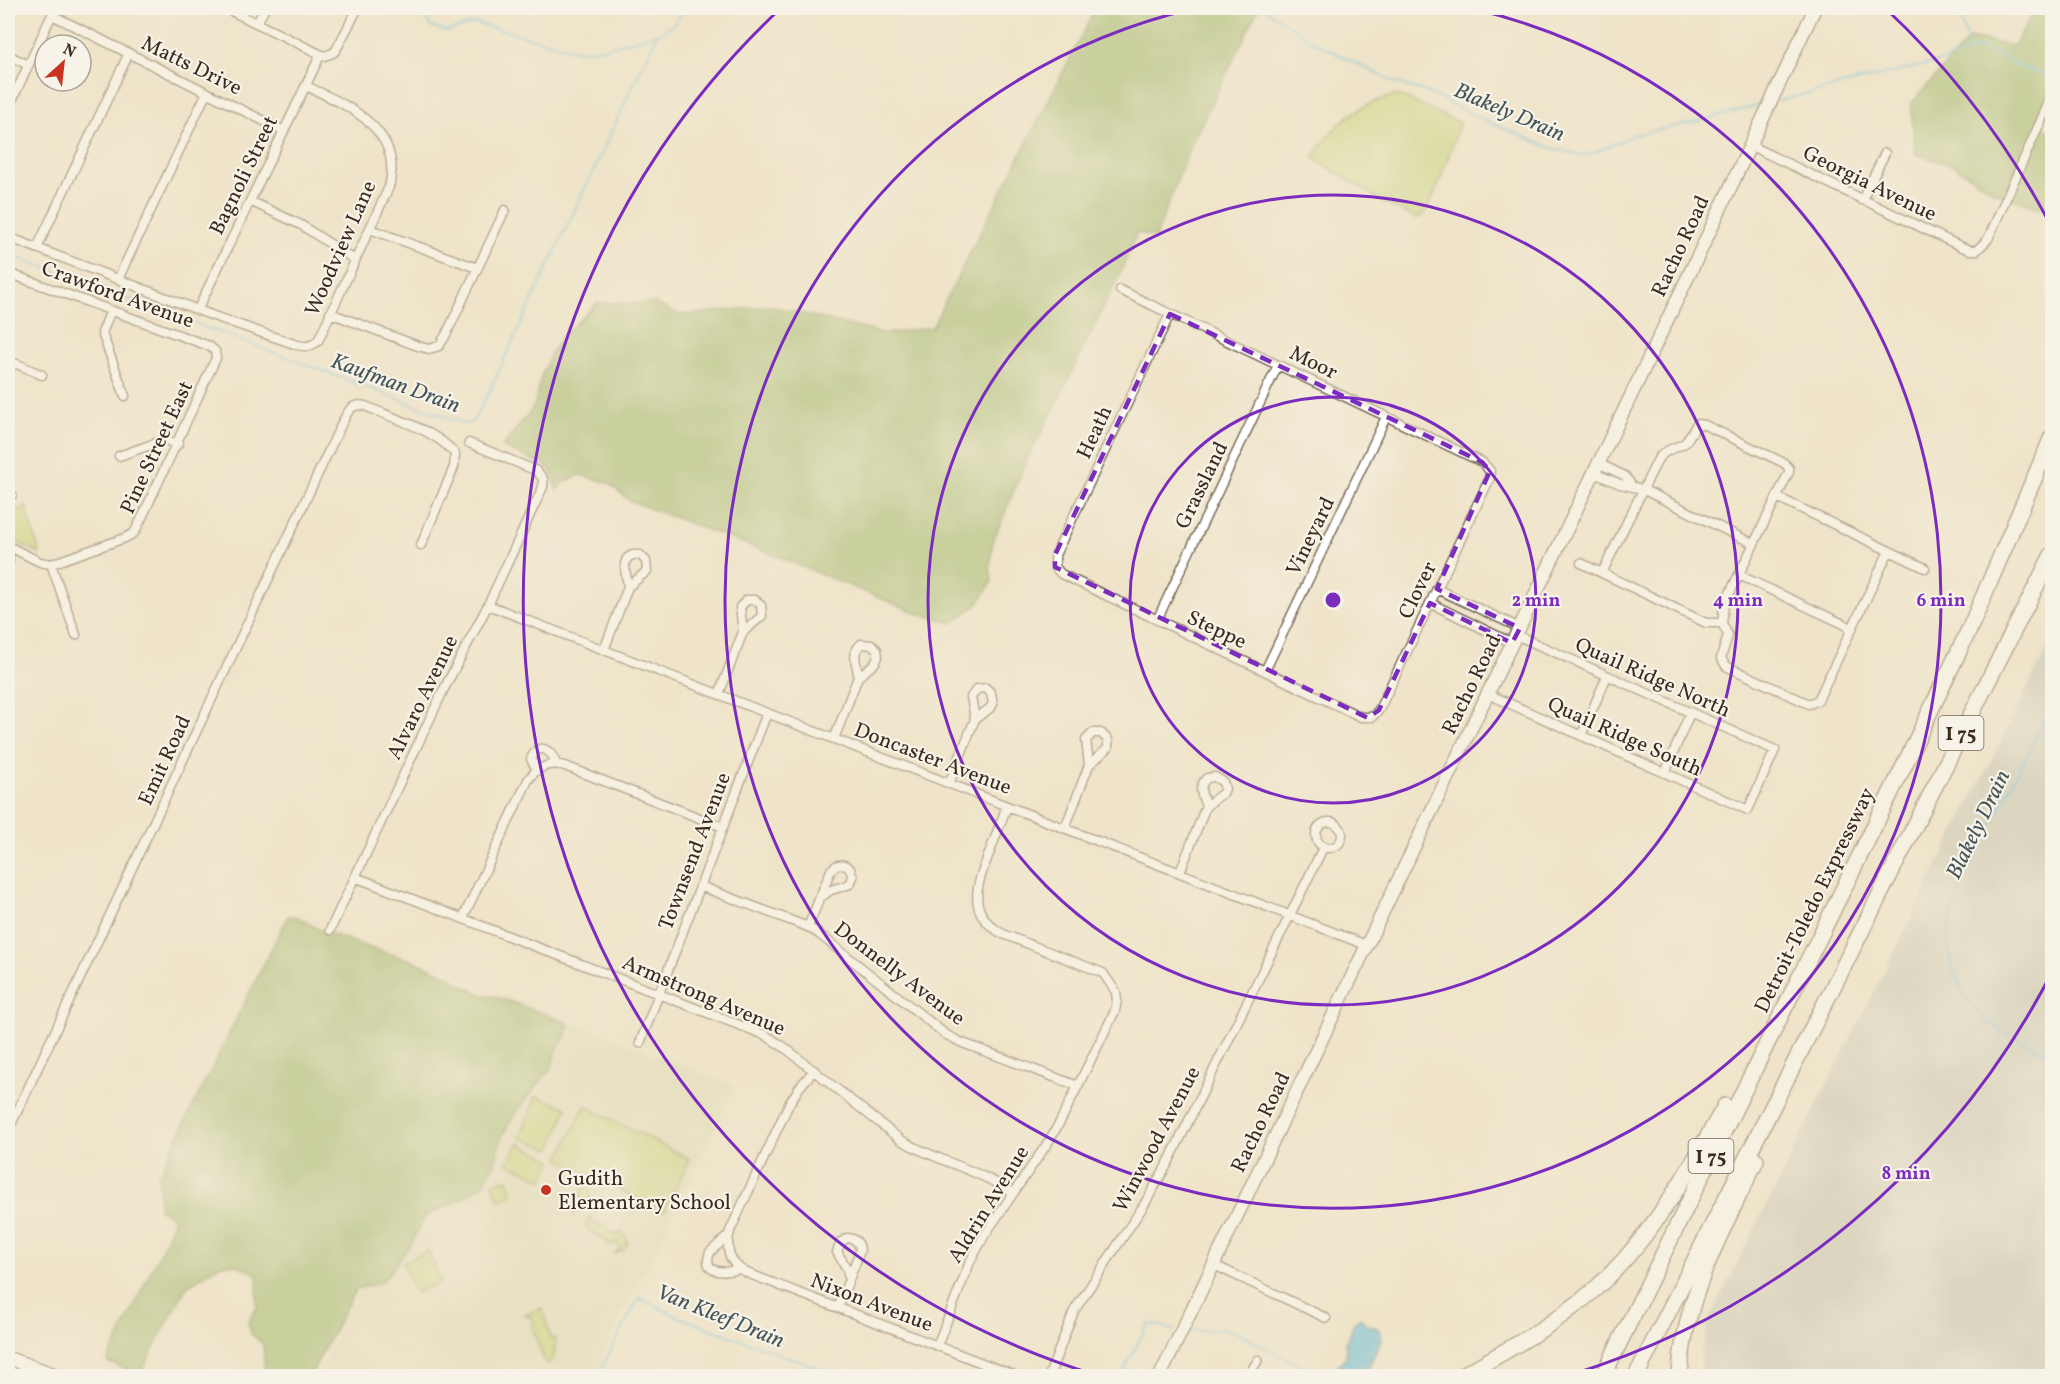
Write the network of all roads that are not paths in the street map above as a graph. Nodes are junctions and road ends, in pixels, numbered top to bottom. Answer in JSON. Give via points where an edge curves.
{"nodes":[{"id":1,"x":225,"y":8,"type":"edge"},
{"id":2,"x":265,"y":8,"type":"edge"},
{"id":3,"x":358,"y":8,"type":"edge"},
{"id":4,"x":1815,"y":8,"type":"edge"},
{"id":5,"x":53,"y":11,"type":"edge"},
{"id":6,"x":257,"y":24,"type":"junction"},
{"id":7,"x":129,"y":53,"type":"junction"},
{"id":8,"x":8,"y":55,"type":"edge"},
{"id":9,"x":320,"y":56,"type":"junction"},
{"id":10,"x":28,"y":65,"type":"junction"},
{"id":11,"x":306,"y":86,"type":"junction"},
{"id":12,"x":207,"y":92,"type":"junction"},
{"id":13,"x":2051,"y":98,"type":"dead end"},
{"id":14,"x":8,"y":109,"type":"edge"},
{"id":15,"x":284,"y":130,"type":"junction"},
{"id":16,"x":1749,"y":145,"type":"junction"},
{"id":17,"x":1885,"y":153,"type":"dead end"},
{"id":18,"x":1862,"y":200,"type":"junction"},
{"id":19,"x":250,"y":201,"type":"junction"},
{"id":20,"x":505,"y":210,"type":"dead end"},
{"id":21,"x":370,"y":228,"type":"junction"},
{"id":22,"x":8,"y":237,"type":"edge"},
{"id":23,"x":38,"y":249,"type":"junction"},
{"id":24,"x":355,"y":260,"type":"junction"},
{"id":25,"x":477,"y":268,"type":"junction"},
{"id":26,"x":8,"y":273,"type":"edge"},
{"id":27,"x":118,"y":279,"type":"junction"},
{"id":28,"x":1120,"y":290,"type":"dead end"},
{"id":29,"x":198,"y":309,"type":"junction"},
{"id":30,"x":111,"y":310,"type":"junction"},
{"id":31,"x":330,"y":313,"type":"junction"},
{"id":32,"x":1170,"y":314,"type":"junction"},
{"id":33,"x":215,"y":351,"type":"joint"},
{"id":34,"x":1278,"y":365,"type":"junction"},
{"id":35,"x":8,"y":367,"type":"edge"},
{"id":36,"x":42,"y":375,"type":"dead end"},
{"id":37,"x":125,"y":396,"type":"dead end"},
{"id":38,"x":1386,"y":417,"type":"junction"},
{"id":39,"x":2052,"y":437,"type":"edge"},
{"id":40,"x":178,"y":444,"type":"junction"},
{"id":41,"x":469,"y":444,"type":"dead end"},
{"id":42,"x":119,"y":456,"type":"dead end"},
{"id":43,"x":1596,"y":468,"type":"junction"},
{"id":44,"x":1490,"y":471,"type":"joint"},
{"id":45,"x":1642,"y":489,"type":"junction"},
{"id":46,"x":1777,"y":497,"type":"junction"},
{"id":47,"x":1754,"y":544,"type":"junction"},
{"id":48,"x":421,"y":545,"type":"dead end"},
{"id":49,"x":8,"y":547,"type":"edge"},
{"id":50,"x":1889,"y":551,"type":"junction"},
{"id":51,"x":2052,"y":555,"type":"edge"},
{"id":52,"x":1581,"y":563,"type":"dead end"},
{"id":53,"x":51,"y":564,"type":"junction"},
{"id":54,"x":8,"y":565,"type":"edge"},
{"id":55,"x":1055,"y":567,"type":"joint"},
{"id":56,"x":1925,"y":568,"type":"dead end"},
{"id":57,"x":1602,"y":573,"type":"junction"},
{"id":58,"x":1739,"y":575,"type":"junction"},
{"id":59,"x":628,"y":587,"type":"dead end"},
{"id":60,"x":1437,"y":589,"type":"junction"},
{"id":61,"x":1430,"y":603,"type":"junction"},
{"id":62,"x":488,"y":605,"type":"junction"},
{"id":63,"x":1157,"y":620,"type":"junction"},
{"id":64,"x":1722,"y":623,"type":"junction"},
{"id":65,"x":1852,"y":628,"type":"junction"},
{"id":66,"x":743,"y":632,"type":"dead end"},
{"id":67,"x":76,"y":635,"type":"dead end"},
{"id":68,"x":1516,"y":635,"type":"junction"},
{"id":69,"x":604,"y":650,"type":"junction"},
{"id":70,"x":1265,"y":671,"type":"junction"},
{"id":71,"x":1607,"y":676,"type":"junction"},
{"id":72,"x":858,"y":678,"type":"dead end"},
{"id":73,"x":719,"y":694,"type":"junction"},
{"id":74,"x":1488,"y":694,"type":"junction"},
{"id":75,"x":766,"y":713,"type":"junction"},
{"id":76,"x":1690,"y":713,"type":"junction"},
{"id":77,"x":975,"y":718,"type":"dead end"},
{"id":78,"x":1368,"y":718,"type":"joint"},
{"id":79,"x":1581,"y":736,"type":"junction"},
{"id":80,"x":834,"y":739,"type":"junction"},
{"id":81,"x":556,"y":764,"type":"junction"},
{"id":82,"x":1089,"y":765,"type":"dead end"},
{"id":83,"x":537,"y":770,"type":"junction"},
{"id":84,"x":1665,"y":773,"type":"junction"},
{"id":85,"x":949,"y":784,"type":"junction"},
{"id":86,"x":1007,"y":806,"type":"junction"},
{"id":87,"x":1206,"y":806,"type":"dead end"},
{"id":88,"x":1748,"y":810,"type":"joint"},
{"id":89,"x":723,"y":826,"type":"junction"},
{"id":90,"x":1065,"y":828,"type":"junction"},
{"id":91,"x":1323,"y":848,"type":"dead end"},
{"id":92,"x":1180,"y":872,"type":"junction"},
{"id":93,"x":355,"y":877,"type":"junction"},
{"id":94,"x":700,"y":886,"type":"junction"},
{"id":95,"x":821,"y":897,"type":"dead end"},
{"id":96,"x":1289,"y":915,"type":"junction"},
{"id":97,"x":463,"y":918,"type":"junction"},
{"id":98,"x":808,"y":927,"type":"junction"},
{"id":99,"x":330,"y":930,"type":"dead end"},
{"id":100,"x":1820,"y":936,"type":"junction"},
{"id":101,"x":1366,"y":945,"type":"junction"},
{"id":102,"x":1837,"y":979,"type":"junction"},
{"id":103,"x":656,"y":998,"type":"junction"},
{"id":104,"x":640,"y":1043,"type":"dead end"},
{"id":105,"x":814,"y":1070,"type":"junction"},
{"id":106,"x":1078,"y":1086,"type":"junction"},
{"id":107,"x":8,"y":1131,"type":"edge"},
{"id":108,"x":1013,"y":1193,"type":"junction"},
{"id":109,"x":729,"y":1235,"type":"junction"},
{"id":110,"x":1214,"y":1265,"type":"junction"},
{"id":111,"x":740,"y":1269,"type":"junction"},
{"id":112,"x":849,"y":1279,"type":"dead end"},
{"id":113,"x":838,"y":1308,"type":"junction"},
{"id":114,"x":1326,"y":1318,"type":"dead end"},
{"id":115,"x":937,"y":1346,"type":"junction"},
{"id":116,"x":8,"y":1358,"type":"edge"},
{"id":117,"x":1258,"y":1359,"type":"dead end"},
{"id":118,"x":59,"y":1377,"type":"edge"},
{"id":119,"x":1016,"y":1377,"type":"edge"},
{"id":120,"x":1048,"y":1377,"type":"edge"},
{"id":121,"x":1160,"y":1377,"type":"edge"},
{"id":122,"x":1198,"y":1377,"type":"edge"},
{"id":123,"x":1209,"y":1377,"type":"edge"},
{"id":124,"x":1248,"y":1377,"type":"edge"},
{"id":125,"x":1461,"y":1377,"type":"edge"},
{"id":126,"x":1603,"y":1377,"type":"edge"},
{"id":127,"x":1636,"y":1377,"type":"edge"},
{"id":128,"x":1680,"y":1377,"type":"edge"}],
"edges":[{"from":1,"to":6,"type":"street"},
{"from":2,"to":6,"type":"street"},
{"from":3,"to":9,"type":"street","via":[[336,50],[329,56]]},
{"from":4,"to":16,"type":"street","name":"Racho Road"},
{"from":5,"to":7,"type":"street","name":"Matts Drive"},
{"from":5,"to":10,"type":"street"},
{"from":6,"to":9,"type":"street"},
{"from":7,"to":12,"type":"street","name":"Matts Drive"},
{"from":7,"to":23,"type":"street"},
{"from":8,"to":10,"type":"street"},
{"from":9,"to":11,"type":"street","name":"Bagnoli Street"},
{"from":10,"to":14,"type":"street"},
{"from":11,"to":15,"type":"street","name":"Bagnoli Street"},
{"from":11,"to":21,"type":"street","name":"Woodview Lane","via":[[361,114],[387,149],[390,180]]},
{"from":12,"to":15,"type":"street","name":"Matts Drive"},
{"from":12,"to":27,"type":"street"},
{"from":13,"to":18,"type":"street","name":"Georgia Avenue","via":[[1988,239],[1977,249],[1962,247]]},
{"from":15,"to":19,"type":"street","name":"Bagnoli Street"},
{"from":16,"to":18,"type":"street","name":"Georgia Avenue"},
{"from":16,"to":43,"type":"street","name":"Racho Road"},
{"from":17,"to":18,"type":"street"},
{"from":19,"to":24,"type":"street","via":[[301,225]]},
{"from":19,"to":29,"type":"street","name":"Bagnoli Street"},
{"from":20,"to":25,"type":"street"},
{"from":21,"to":24,"type":"street","name":"Woodview Lane"},
{"from":21,"to":25,"type":"street"},
{"from":22,"to":23,"type":"street"},
{"from":23,"to":27,"type":"street"},
{"from":24,"to":31,"type":"street","name":"Woodview Lane"},
{"from":25,"to":31,"type":"street","via":[[436,348],[418,346]]},
{"from":26,"to":30,"type":"street","name":"Crawford Avenue"},
{"from":27,"to":29,"type":"street"},
{"from":28,"to":32,"type":"street","name":"Moor"},
{"from":29,"to":31,"type":"street","name":"Woodview Lane","via":[[307,347],[318,340]]},
{"from":30,"to":33,"type":"street","name":"Crawford Avenue"},
{"from":30,"to":37,"type":"street","via":[[102,333]]},
{"from":32,"to":34,"type":"street","name":"Moor"},
{"from":32,"to":55,"type":"street","name":"Heath","via":[[1055,555]]},
{"from":33,"to":40,"type":"street","name":"Pine Street East","via":[[216,362]]},
{"from":34,"to":38,"type":"street","name":"Moor"},
{"from":34,"to":63,"type":"street","name":"Grassland"},
{"from":35,"to":36,"type":"street","via":[[17,364]]},
{"from":38,"to":44,"type":"street","name":"Moor","via":[[1482,462]]},
{"from":38,"to":70,"type":"street","name":"Vineyard"},
{"from":39,"to":100,"type":"highway","name":"Detroit-Toledo Expressway","number":"I 75","via":[[1969,630]]},
{"from":40,"to":42,"type":"street","via":[[164,441]]},
{"from":40,"to":53,"type":"street","name":"Pine Street East","via":[[134,533]]},
{"from":41,"to":62,"type":"street","name":"Alvaro Avenue","via":[[537,471],[543,479],[543,487]]},
{"from":43,"to":45,"type":"street","via":[[1626,476],[1632,486]]},
{"from":43,"to":68,"type":"street","name":"Racho Road"},
{"from":44,"to":60,"type":"street","name":"Clover"},
{"from":45,"to":46,"type":"street","via":[[1659,457],[1685,443],[1697,424],[1784,463],[1789,468]]},
{"from":45,"to":47,"type":"street"},
{"from":45,"to":57,"type":"street"},
{"from":46,"to":47,"type":"street"},
{"from":46,"to":50,"type":"street"},
{"from":47,"to":58,"type":"street"},
{"from":48,"to":107,"type":"street","name":"Emit Road","via":[[454,466],[455,454],[428,433],[365,406],[353,406]]},
{"from":49,"to":53,"type":"street"},
{"from":49,"to":54,"type":"street"},
{"from":50,"to":56,"type":"street"},
{"from":50,"to":65,"type":"street"},
{"from":51,"to":102,"type":"highway","number":"I 75"},
{"from":52,"to":57,"type":"street"},
{"from":53,"to":67,"type":"street"},
{"from":55,"to":63,"type":"street","name":"Steppe","via":[[1061,574]]},
{"from":57,"to":64,"type":"street","via":[[1706,623]]},
{"from":58,"to":64,"type":"street","via":[[1724,605]]},
{"from":58,"to":65,"type":"street"},
{"from":59,"to":69,"type":"street"},
{"from":60,"to":61,"type":"street","name":"Clover"},
{"from":60,"to":68,"type":"street"},
{"from":61,"to":68,"type":"street"},
{"from":61,"to":78,"type":"street","name":"Clover","via":[[1379,710]]},
{"from":62,"to":69,"type":"street","name":"Doncaster Avenue"},
{"from":62,"to":93,"type":"street","name":"Alvaro Avenue"},
{"from":63,"to":70,"type":"street","name":"Steppe"},
{"from":64,"to":65,"type":"street","via":[[1728,635],[1721,658],[1726,666],[1813,704]]},
{"from":66,"to":73,"type":"street"},
{"from":68,"to":71,"type":"street","name":"Quail Ridge North"},
{"from":68,"to":74,"type":"street","name":"Racho Road"},
{"from":69,"to":73,"type":"street","name":"Doncaster Avenue"},
{"from":70,"to":78,"type":"street","name":"Steppe"},
{"from":71,"to":76,"type":"street","name":"Quail Ridge North"},
{"from":71,"to":79,"type":"street"},
{"from":72,"to":80,"type":"street"},
{"from":73,"to":75,"type":"street","name":"Doncaster Avenue"},
{"from":74,"to":79,"type":"street","name":"Quail Ridge South"},
{"from":74,"to":101,"type":"street","name":"Racho Road"},
{"from":75,"to":80,"type":"street","name":"Doncaster Avenue"},
{"from":75,"to":89,"type":"street","name":"Townsend Avenue"},
{"from":76,"to":84,"type":"street"},
{"from":76,"to":88,"type":"street","name":"Quail Ridge North","via":[[1775,750]]},
{"from":77,"to":85,"type":"street"},
{"from":79,"to":84,"type":"street","name":"Quail Ridge South"},
{"from":80,"to":85,"type":"street","name":"Doncaster Avenue"},
{"from":81,"to":83,"type":"street"},
{"from":81,"to":83,"type":"street","via":[[552,753],[539,749],[531,759]]},
{"from":81,"to":89,"type":"street"},
{"from":82,"to":90,"type":"street"},
{"from":83,"to":97,"type":"street","via":[[528,780]]},
{"from":84,"to":88,"type":"street","name":"Quail Ridge South"},
{"from":85,"to":86,"type":"street","name":"Doncaster Avenue"},
{"from":86,"to":90,"type":"street","name":"Doncaster Avenue"},
{"from":86,"to":106,"type":"street","name":"Aldrin Avenue","via":[[978,884],[978,906],[984,919],[1003,934],[1097,970],[1116,992],[1114,1011]]},
{"from":87,"to":92,"type":"street"},
{"from":89,"to":94,"type":"street","name":"Townsend Avenue"},
{"from":90,"to":92,"type":"street","name":"Doncaster Avenue"},
{"from":91,"to":96,"type":"street","name":"Winwood Avenue"},
{"from":92,"to":96,"type":"street","name":"Doncaster Avenue"},
{"from":93,"to":97,"type":"street","name":"Armstrong Avenue"},
{"from":93,"to":99,"type":"street","name":"Alvaro Avenue"},
{"from":94,"to":98,"type":"street","name":"Donnelly Avenue"},
{"from":94,"to":103,"type":"street","name":"Townsend Avenue"},
{"from":95,"to":98,"type":"street"},
{"from":96,"to":101,"type":"street","name":"Doncaster Avenue"},
{"from":96,"to":120,"type":"street","name":"Winwood Avenue","via":[[1168,1163],[1074,1311]]},
{"from":97,"to":103,"type":"street","name":"Armstrong Avenue"},
{"from":98,"to":106,"type":"street","name":"Donnelly Avenue","via":[[945,1034]]},
{"from":100,"to":125,"type":"highway","via":[[1773,1013],[1678,1188],[1636,1247],[1608,1277],[1550,1324]]},
{"from":100,"to":126,"type":"highway","name":"Detroit-Toledo Expressway","number":"I 75"},
{"from":101,"to":110,"type":"street","name":"Racho Road"},
{"from":102,"to":127,"type":"highway","number":"I 75"},
{"from":102,"to":128,"type":"highway","via":[[1804,1061],[1694,1295]]},
{"from":103,"to":104,"type":"street","name":"Townsend Avenue"},
{"from":103,"to":105,"type":"street","name":"Armstrong Avenue","via":[[765,1035]]},
{"from":105,"to":108,"type":"street","name":"Armstrong Avenue","via":[[901,1140],[985,1176]]},
{"from":105,"to":109,"type":"street","via":[[789,1104]]},
{"from":106,"to":108,"type":"street","name":"Aldrin Avenue","via":[[1047,1144]]},
{"from":108,"to":115,"type":"street","name":"Aldrin Avenue","via":[[970,1262]]},
{"from":109,"to":111,"type":"street","via":[[727,1248]]},
{"from":109,"to":111,"type":"street","via":[[710,1252],[709,1266],[721,1272]]},
{"from":110,"to":114,"type":"street"},
{"from":110,"to":121,"type":"street","name":"Racho Road"},
{"from":111,"to":113,"type":"street","name":"Nixon Avenue"},
{"from":112,"to":113,"type":"street"},
{"from":113,"to":115,"type":"street","name":"Nixon Avenue"},
{"from":115,"to":119,"type":"street","name":"Nixon Avenue"},
{"from":116,"to":118,"type":"street"},
{"from":117,"to":124,"type":"street"},
{"from":122,"to":123,"type":"street"}]}
